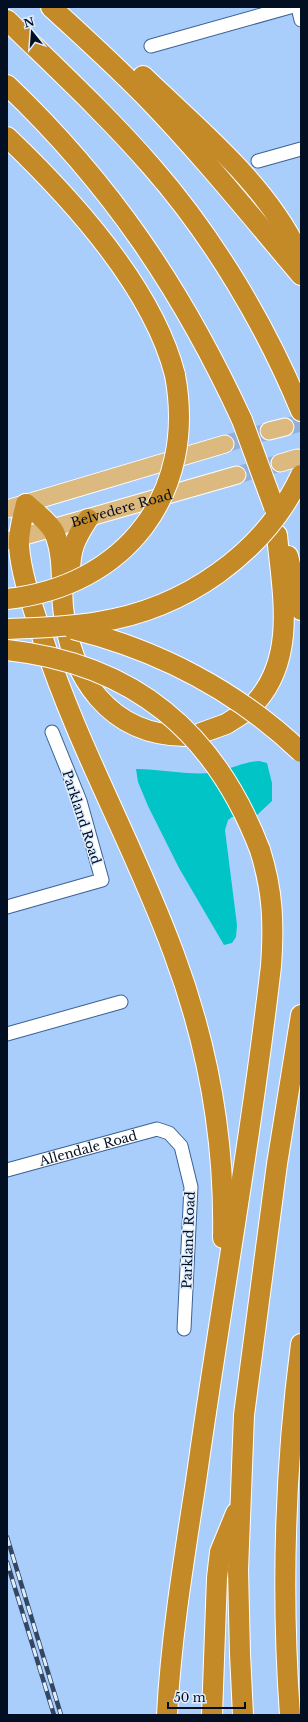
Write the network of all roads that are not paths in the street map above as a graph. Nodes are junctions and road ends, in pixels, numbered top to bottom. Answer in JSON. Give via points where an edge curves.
{"nodes":[{"id":1,"x":51,"y":7,"type":"edge"},
{"id":2,"x":71,"y":7,"type":"edge"},
{"id":3,"x":290,"y":7,"type":"edge"},
{"id":4,"x":298,"y":7,"type":"edge"},
{"id":5,"x":7,"y":20,"type":"edge"},
{"id":6,"x":301,"y":20,"type":"edge"},
{"id":7,"x":151,"y":46,"type":"dead end"},
{"id":8,"x":7,"y":85,"type":"edge"},
{"id":9,"x":7,"y":137,"type":"edge"},
{"id":10,"x":301,"y":149,"type":"edge"},
{"id":11,"x":258,"y":161,"type":"dead end"},
{"id":12,"x":301,"y":258,"type":"edge"},
{"id":13,"x":301,"y":276,"type":"edge"},
{"id":14,"x":301,"y":411,"type":"edge"},
{"id":15,"x":225,"y":444,"type":"tunnel mouth"},
{"id":16,"x":293,"y":465,"type":"edge"},
{"id":17,"x":237,"y":475,"type":"tunnel mouth"},
{"id":18,"x":26,"y":504,"type":"junction"},
{"id":19,"x":7,"y":509,"type":"edge"},
{"id":20,"x":88,"y":519,"type":"junction"},
{"id":21,"x":276,"y":519,"type":"junction"},
{"id":22,"x":52,"y":529,"type":"junction"},
{"id":23,"x":13,"y":540,"type":"edge"},
{"id":24,"x":7,"y":568,"type":"edge"},
{"id":25,"x":29,"y":594,"type":"junction"},
{"id":26,"x":7,"y":600,"type":"edge"},
{"id":27,"x":301,"y":610,"type":"edge"},
{"id":28,"x":7,"y":618,"type":"edge"},
{"id":29,"x":7,"y":629,"type":"edge"},
{"id":30,"x":70,"y":644,"type":"junction"},
{"id":31,"x":9,"y":653,"type":"edge"},
{"id":32,"x":52,"y":732,"type":"dead end"},
{"id":33,"x":301,"y":752,"type":"edge"},
{"id":34,"x":7,"y":907,"type":"edge"},
{"id":35,"x":121,"y":1002,"type":"dead end"},
{"id":36,"x":301,"y":1015,"type":"edge"},
{"id":37,"x":7,"y":1034,"type":"edge"},
{"id":38,"x":169,"y":1133,"type":"joint"},
{"id":39,"x":7,"y":1170,"type":"edge"},
{"id":40,"x":184,"y":1329,"type":"dead end"},
{"id":41,"x":217,"y":1334,"type":"junction"},
{"id":42,"x":301,"y":1344,"type":"edge"},
{"id":43,"x":242,"y":1498,"type":"junction"},
{"id":44,"x":167,"y":1715,"type":"edge"},
{"id":45,"x":212,"y":1715,"type":"edge"},
{"id":46,"x":243,"y":1715,"type":"edge"},
{"id":47,"x":290,"y":1715,"type":"edge"}],
"edges":[{"from":1,"to":13,"type":"highway","via":[[167,119],[212,168]]},
{"from":2,"to":12,"type":"highway","via":[[218,148],[273,210]]},
{"from":3,"to":7,"type":"street"},
{"from":4,"to":6,"type":"street"},
{"from":5,"to":14,"type":"highway","via":[[130,142],[185,210],[239,288],[266,337]]},
{"from":8,"to":21,"type":"highway","bridge":true,"via":[[90,173],[142,241],[191,318],[242,420]]},
{"from":9,"to":26,"type":"highway","bridge":true,"via":[[77,210],[130,280],[159,330],[175,375],[180,417],[175,462],[158,503],[141,530],[121,551],[85,577],[45,593]]},
{"from":10,"to":11,"type":"street"},
{"from":15,"to":18,"type":"main road"},
{"from":16,"to":29,"type":"highway","bridge":true,"via":[[286,505],[262,534],[219,573],[185,593],[153,608],[111,620]]},
{"from":17,"to":20,"type":"main road","name":"Belvedere Road"},
{"from":18,"to":19,"type":"main road"},
{"from":18,"to":22,"type":"highway"},
{"from":18,"to":23,"type":"highway"},
{"from":20,"to":22,"type":"main road","name":"Belvedere Road"},
{"from":20,"to":30,"type":"highway","via":[[75,539],[70,556]]},
{"from":21,"to":27,"type":"highway"},
{"from":21,"to":30,"type":"highway","via":[[284,620],[275,672],[267,687],[250,707],[226,724],[193,734],[168,735],[148,731],[130,723],[106,706],[95,694],[81,674]]},
{"from":22,"to":23,"type":"main road","name":"Belvedere Road"},
{"from":22,"to":30,"type":"highway","via":[[60,559]]},
{"from":23,"to":25,"type":"highway","via":[[20,553]]},
{"from":24,"to":25,"type":"highway"},
{"from":25,"to":41,"type":"highway","via":[[67,706],[174,954],[202,1045],[215,1113],[222,1181],[222,1259]]},
{"from":28,"to":33,"type":"highway","bridge":true,"via":[[94,635],[166,661],[234,698]]},
{"from":31,"to":41,"type":"highway","bridge":true,"via":[[46,656],[89,668],[128,686],[158,706],[188,732],[215,764],[241,805],[267,871],[272,897],[271,966],[229,1268]]},
{"from":32,"to":34,"type":"street","name":"Parkland Road","via":[[80,801],[102,880]]},
{"from":35,"to":37,"type":"street"},
{"from":36,"to":43,"type":"highway","via":[[277,1164],[245,1407]]},
{"from":38,"to":39,"type":"street","name":"Allendale Road","via":[[157,1129]]},
{"from":38,"to":40,"type":"street","name":"Parkland Road","via":[[181,1146],[191,1187]]},
{"from":41,"to":44,"type":"highway","via":[[175,1624]]},
{"from":42,"to":47,"type":"highway","via":[[291,1434],[285,1539],[285,1624]]},
{"from":43,"to":45,"type":"highway","via":[[220,1552]]},
{"from":43,"to":46,"type":"highway","via":[[238,1598]]}]}
